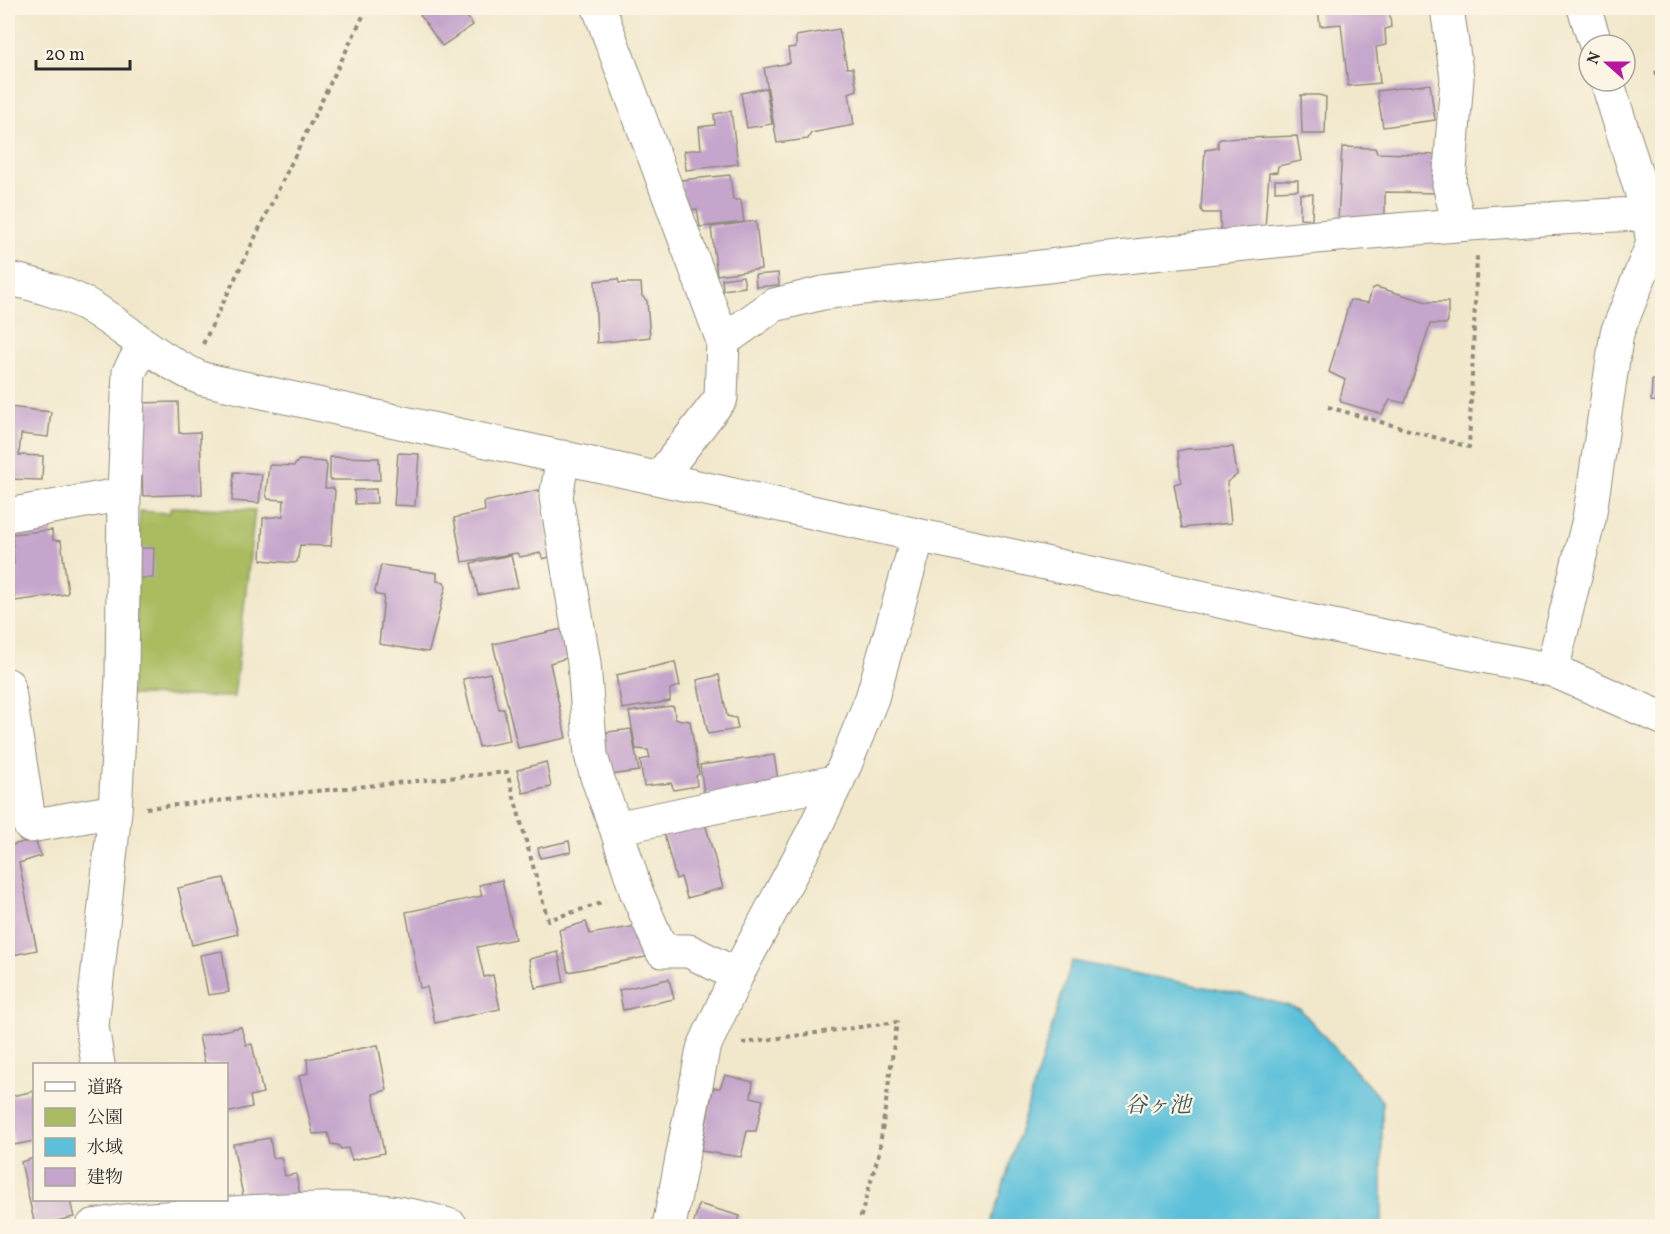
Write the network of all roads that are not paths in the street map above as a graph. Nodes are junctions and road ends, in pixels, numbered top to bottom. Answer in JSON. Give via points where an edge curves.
{"nodes":[{"id":1,"x":599,"y":8,"type":"edge"},
{"id":2,"x":1447,"y":8,"type":"edge"},
{"id":3,"x":1584,"y":8,"type":"edge"},
{"id":4,"x":1592,"y":33,"type":"edge"},
{"id":5,"x":1611,"y":93,"type":"edge"},
{"id":6,"x":1655,"y":213,"type":"edge"},
{"id":7,"x":1468,"y":224,"type":"junction"},
{"id":8,"x":8,"y":279,"type":"edge"},
{"id":9,"x":723,"y":341,"type":"junction"},
{"id":10,"x":144,"y":345,"type":"junction"},
{"id":11,"x":563,"y":457,"type":"junction"},
{"id":12,"x":659,"y":478,"type":"junction"},
{"id":13,"x":124,"y":494,"type":"junction"},
{"id":14,"x":8,"y":515,"type":"edge"},
{"id":15,"x":918,"y":536,"type":"junction"},
{"id":16,"x":1552,"y":670,"type":"junction"},
{"id":17,"x":8,"y":686,"type":"edge"},
{"id":18,"x":1662,"y":718,"type":"edge"},
{"id":19,"x":838,"y":781,"type":"junction"},
{"id":20,"x":115,"y":811,"type":"junction"},
{"id":21,"x":616,"y":828,"type":"junction"},
{"id":22,"x":19,"y":833,"type":"edge"},
{"id":23,"x":737,"y":975,"type":"junction"},
{"id":24,"x":98,"y":1063,"type":"edge"},
{"id":25,"x":112,"y":1216,"type":"edge"},
{"id":26,"x":451,"y":1227,"type":"edge"},
{"id":27,"x":669,"y":1227,"type":"edge"}],
"edges":[{"from":1,"to":9,"type":"street"},
{"from":2,"to":7,"type":"street","via":[[1457,78],[1449,184]]},
{"from":3,"to":4,"type":"street"},
{"from":5,"to":6,"type":"street"},
{"from":6,"to":7,"type":"street"},
{"from":6,"to":16,"type":"street","via":[[1653,243],[1617,333],[1589,519]]},
{"from":7,"to":9,"type":"street","via":[[1156,253],[823,293],[774,305]]},
{"from":8,"to":10,"type":"street","via":[[32,283],[92,308]]},
{"from":9,"to":12,"type":"street","via":[[721,398]]},
{"from":10,"to":11,"type":"street","via":[[203,379]]},
{"from":10,"to":13,"type":"street","via":[[129,372]]},
{"from":11,"to":12,"type":"street"},
{"from":11,"to":21,"type":"street","via":[[556,497],[584,663],[591,755]]},
{"from":12,"to":15,"type":"street"},
{"from":13,"to":14,"type":"street"},
{"from":13,"to":20,"type":"street","via":[[122,677]]},
{"from":15,"to":16,"type":"street"},
{"from":15,"to":19,"type":"street","via":[[872,698]]},
{"from":16,"to":18,"type":"street"},
{"from":17,"to":22,"type":"street"},
{"from":19,"to":21,"type":"street"},
{"from":19,"to":23,"type":"street"},
{"from":20,"to":22,"type":"street"},
{"from":20,"to":24,"type":"street","via":[[92,1026]]},
{"from":21,"to":23,"type":"street","via":[[636,891],[662,951],[689,951]]},
{"from":23,"to":27,"type":"street","via":[[703,1049]]},
{"from":25,"to":26,"type":"street","via":[[327,1207],[381,1211]]}]}
